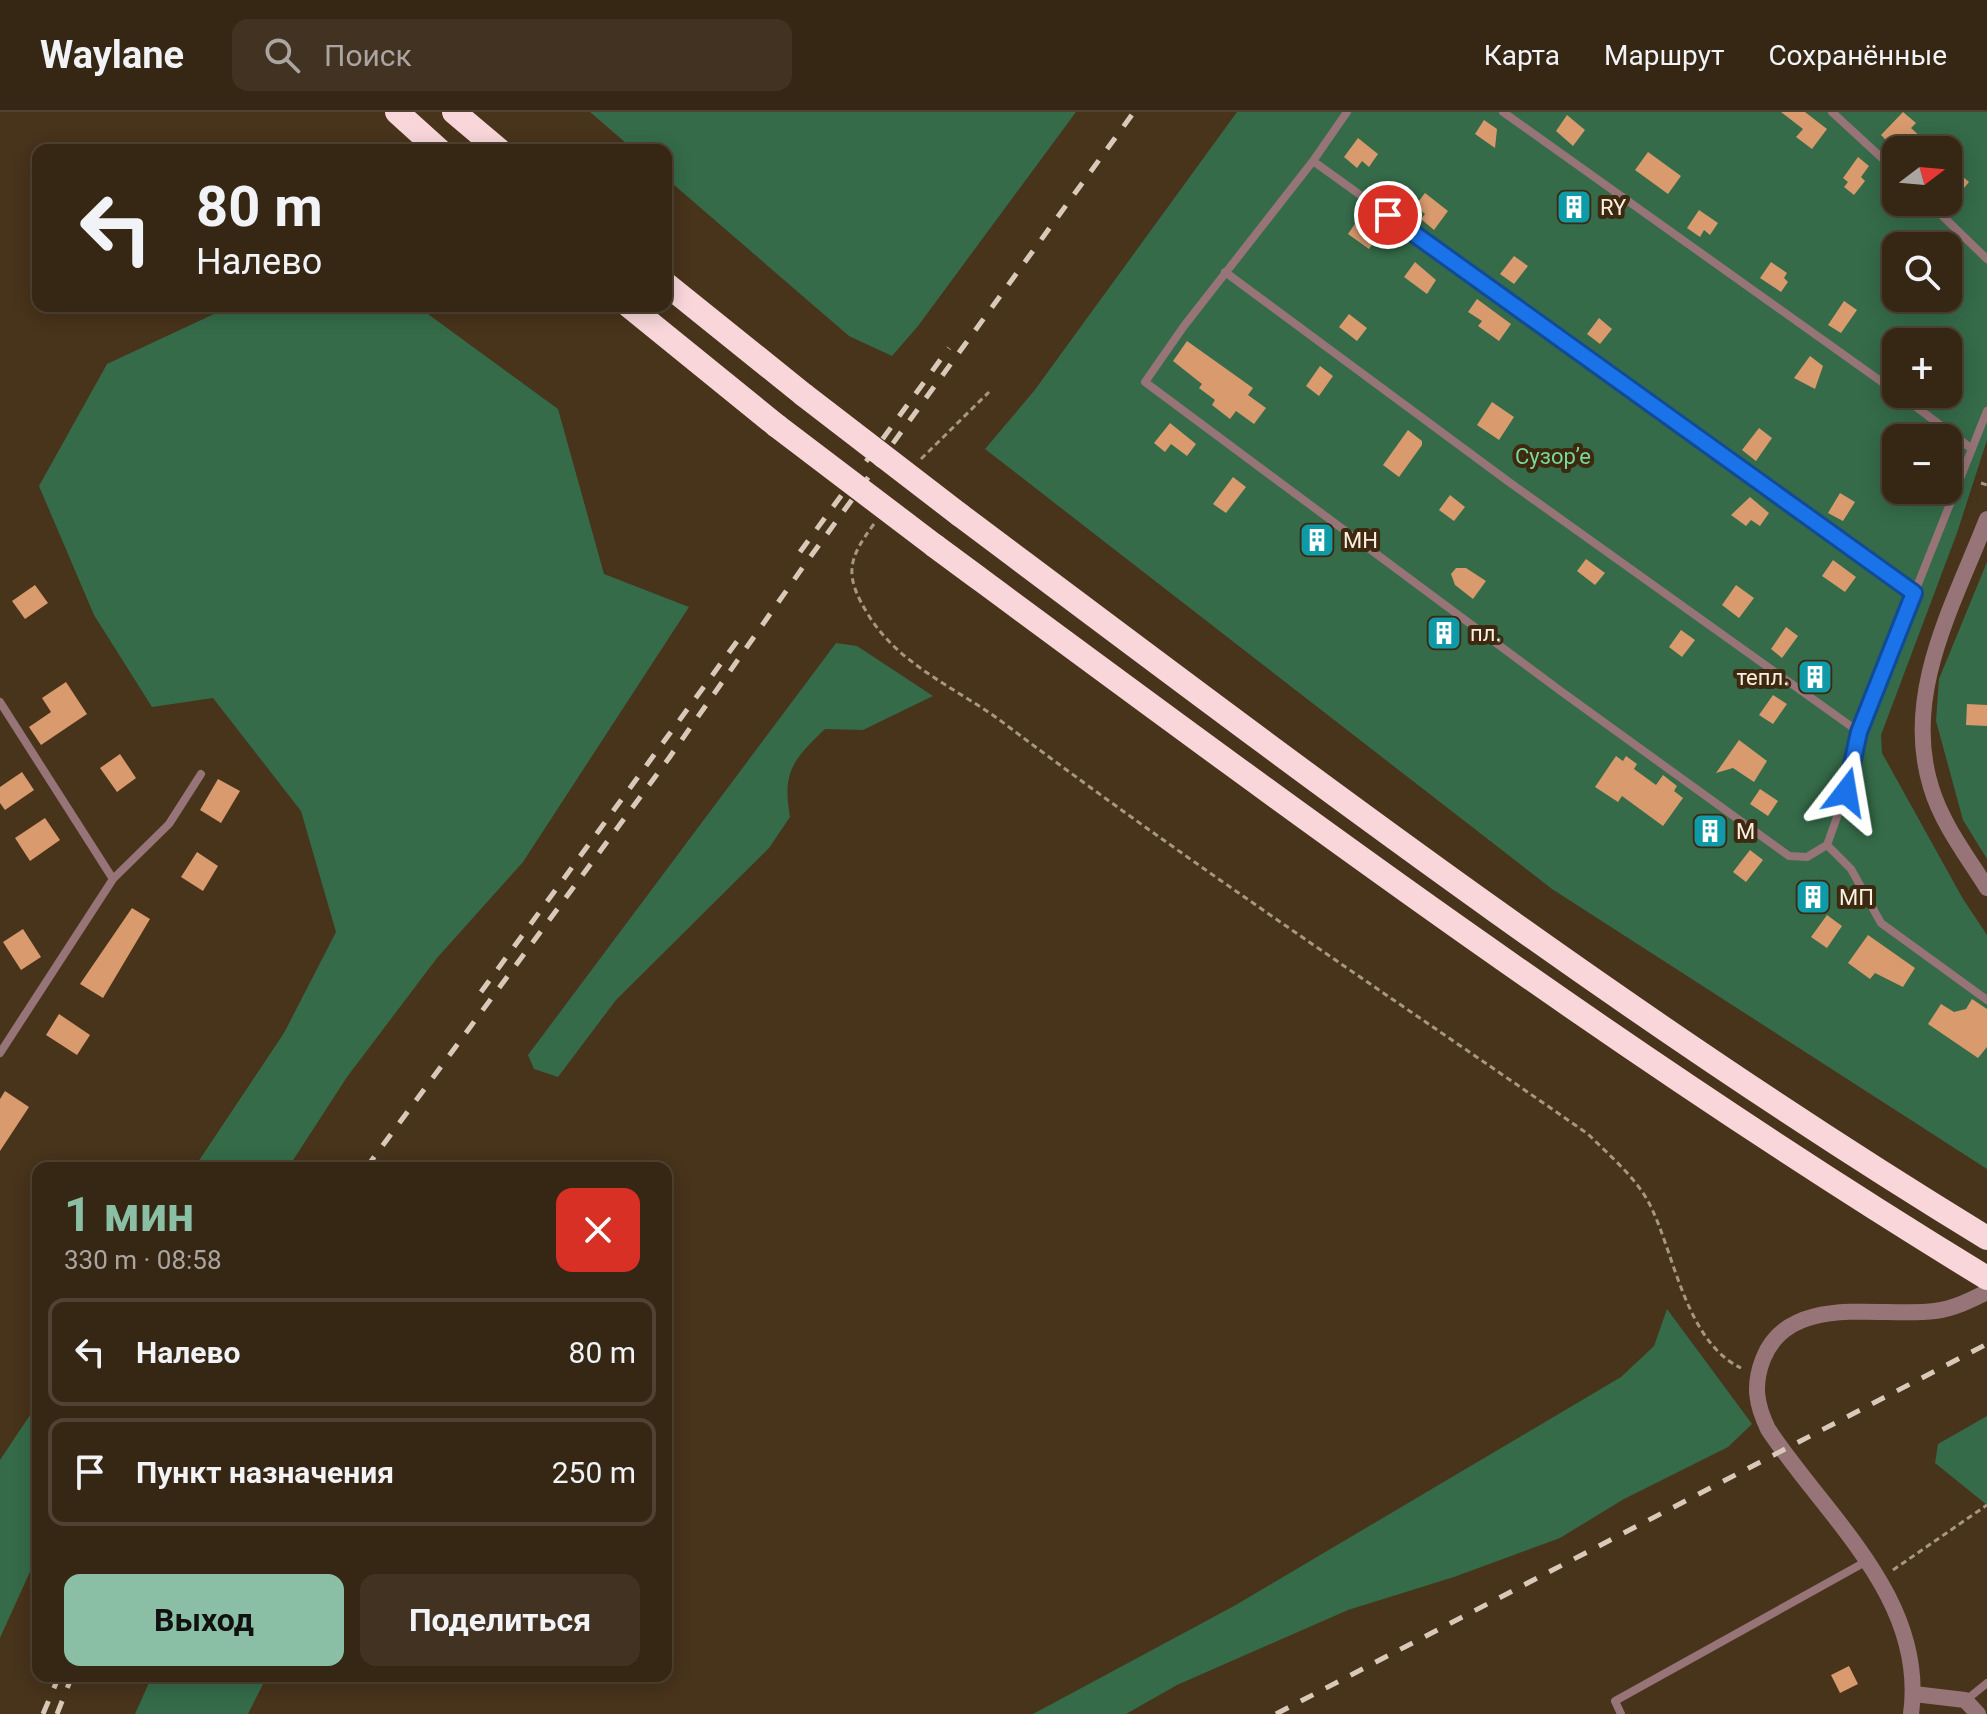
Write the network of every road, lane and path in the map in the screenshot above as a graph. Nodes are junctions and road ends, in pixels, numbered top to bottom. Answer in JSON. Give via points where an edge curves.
{"nodes":[{"id":1,"x":397,"y":112,"type":"edge"},
{"id":2,"x":454,"y":112,"type":"edge"},
{"id":3,"x":1347,"y":112,"type":"edge"},
{"id":4,"x":1503,"y":112,"type":"edge"},
{"id":5,"x":1832,"y":112,"type":"edge"},
{"id":6,"x":432,"y":144,"type":"edge"},
{"id":7,"x":492,"y":144,"type":"edge"},
{"id":8,"x":1882,"y":158,"type":"edge"},
{"id":9,"x":1313,"y":161,"type":"junction"},
{"id":10,"x":1942,"y":216,"type":"edge"},
{"id":11,"x":1987,"y":259,"type":"edge"},
{"id":12,"x":1225,"y":272,"type":"junction"},
{"id":13,"x":672,"y":289,"type":"edge"},
{"id":14,"x":636,"y":312,"type":"edge"},
{"id":15,"x":1882,"y":382,"type":"edge"},
{"id":16,"x":989,"y":392,"type":"dead end"},
{"id":17,"x":1917,"y":408,"type":"edge"},
{"id":18,"x":1987,"y":411,"type":"edge"},
{"id":19,"x":1972,"y":449,"type":"junction"},
{"id":20,"x":917,"y":464,"type":"dead end"},
{"id":21,"x":1981,"y":483,"type":"dead end"},
{"id":22,"x":1987,"y":485,"type":"edge"},
{"id":23,"x":1987,"y":519,"type":"edge"},
{"id":24,"x":876,"y":521,"type":"dead end"},
{"id":25,"x":1914,"y":593,"type":"junction"},
{"id":26,"x":0,"y":702,"type":"edge"},
{"id":27,"x":1859,"y":732,"type":"junction"},
{"id":28,"x":201,"y":774,"type":"dead end"},
{"id":29,"x":1827,"y":845,"type":"junction"},
{"id":30,"x":113,"y":879,"type":"junction"},
{"id":31,"x":1987,"y":888,"type":"edge"},
{"id":32,"x":1987,"y":1000,"type":"edge"},
{"id":33,"x":0,"y":1053,"type":"edge"},
{"id":34,"x":1981,"y":1235,"type":"edge"},
{"id":35,"x":1987,"y":1278,"type":"edge"},
{"id":36,"x":1987,"y":1292,"type":"edge"},
{"id":37,"x":1757,"y":1376,"type":"junction"},
{"id":38,"x":1987,"y":1505,"type":"edge"},
{"id":39,"x":1868,"y":1560,"type":"junction"},
{"id":40,"x":1880,"y":1579,"type":"junction"},
{"id":41,"x":1987,"y":1683,"type":"edge"},
{"id":42,"x":1914,"y":1694,"type":"junction"},
{"id":43,"x":1965,"y":1700,"type":"junction"},
{"id":44,"x":1621,"y":1714,"type":"edge"},
{"id":45,"x":1911,"y":1714,"type":"edge"},
{"id":46,"x":1978,"y":1714,"type":"edge"}],
"edges":[{"from":1,"to":6,"type":"highway"},
{"from":2,"to":7,"type":"highway"},
{"from":3,"to":9,"type":"lane"},
{"from":4,"to":15,"type":"lane"},
{"from":5,"to":8,"type":"lane"},
{"from":9,"to":12,"type":"lane"},
{"from":9,"to":25,"type":"lane"},
{"from":10,"to":11,"type":"lane"},
{"from":12,"to":27,"type":"lane"},
{"from":12,"to":29,"type":"lane","via":[[1145,382],[1789,856],[1807,857]]},
{"from":13,"to":34,"type":"highway","bridge":true,"via":[[960,515],[1390,837],[1739,1079]]},
{"from":14,"to":35,"type":"highway","bridge":true,"via":[[935,546],[1375,870],[1716,1106]]},
{"from":16,"to":20,"type":"path"},
{"from":17,"to":19,"type":"lane"},
{"from":18,"to":19,"type":"lane"},
{"from":19,"to":25,"type":"lane"},
{"from":21,"to":22,"type":"path"},
{"from":23,"to":31,"type":"street","via":[[1930,665],[1921,711],[1931,788],[1944,820]]},
{"from":24,"to":37,"type":"path","via":[[850,566],[855,585],[869,616],[918,669],[996,717],[1102,797],[1588,1134],[1652,1208],[1678,1286],[1718,1350]]},
{"from":25,"to":27,"type":"lane"},
{"from":26,"to":30,"type":"lane"},
{"from":27,"to":29,"type":"lane"},
{"from":28,"to":30,"type":"lane","via":[[169,824]]},
{"from":29,"to":32,"type":"lane","via":[[1851,869],[1881,923]]},
{"from":30,"to":33,"type":"lane"},
{"from":36,"to":37,"type":"street","via":[[1940,1310],[1808,1317],[1767,1349]]},
{"from":37,"to":39,"type":"street","via":[[1759,1410],[1768,1429]]},
{"from":38,"to":40,"type":"path"},
{"from":39,"to":40,"type":"street"},
{"from":39,"to":44,"type":"lane","via":[[1615,1701]]},
{"from":40,"to":42,"type":"street","via":[[1908,1649]]},
{"from":41,"to":43,"type":"lane"},
{"from":42,"to":43,"type":"street"},
{"from":42,"to":45,"type":"street"},
{"from":43,"to":46,"type":"street"}]}
